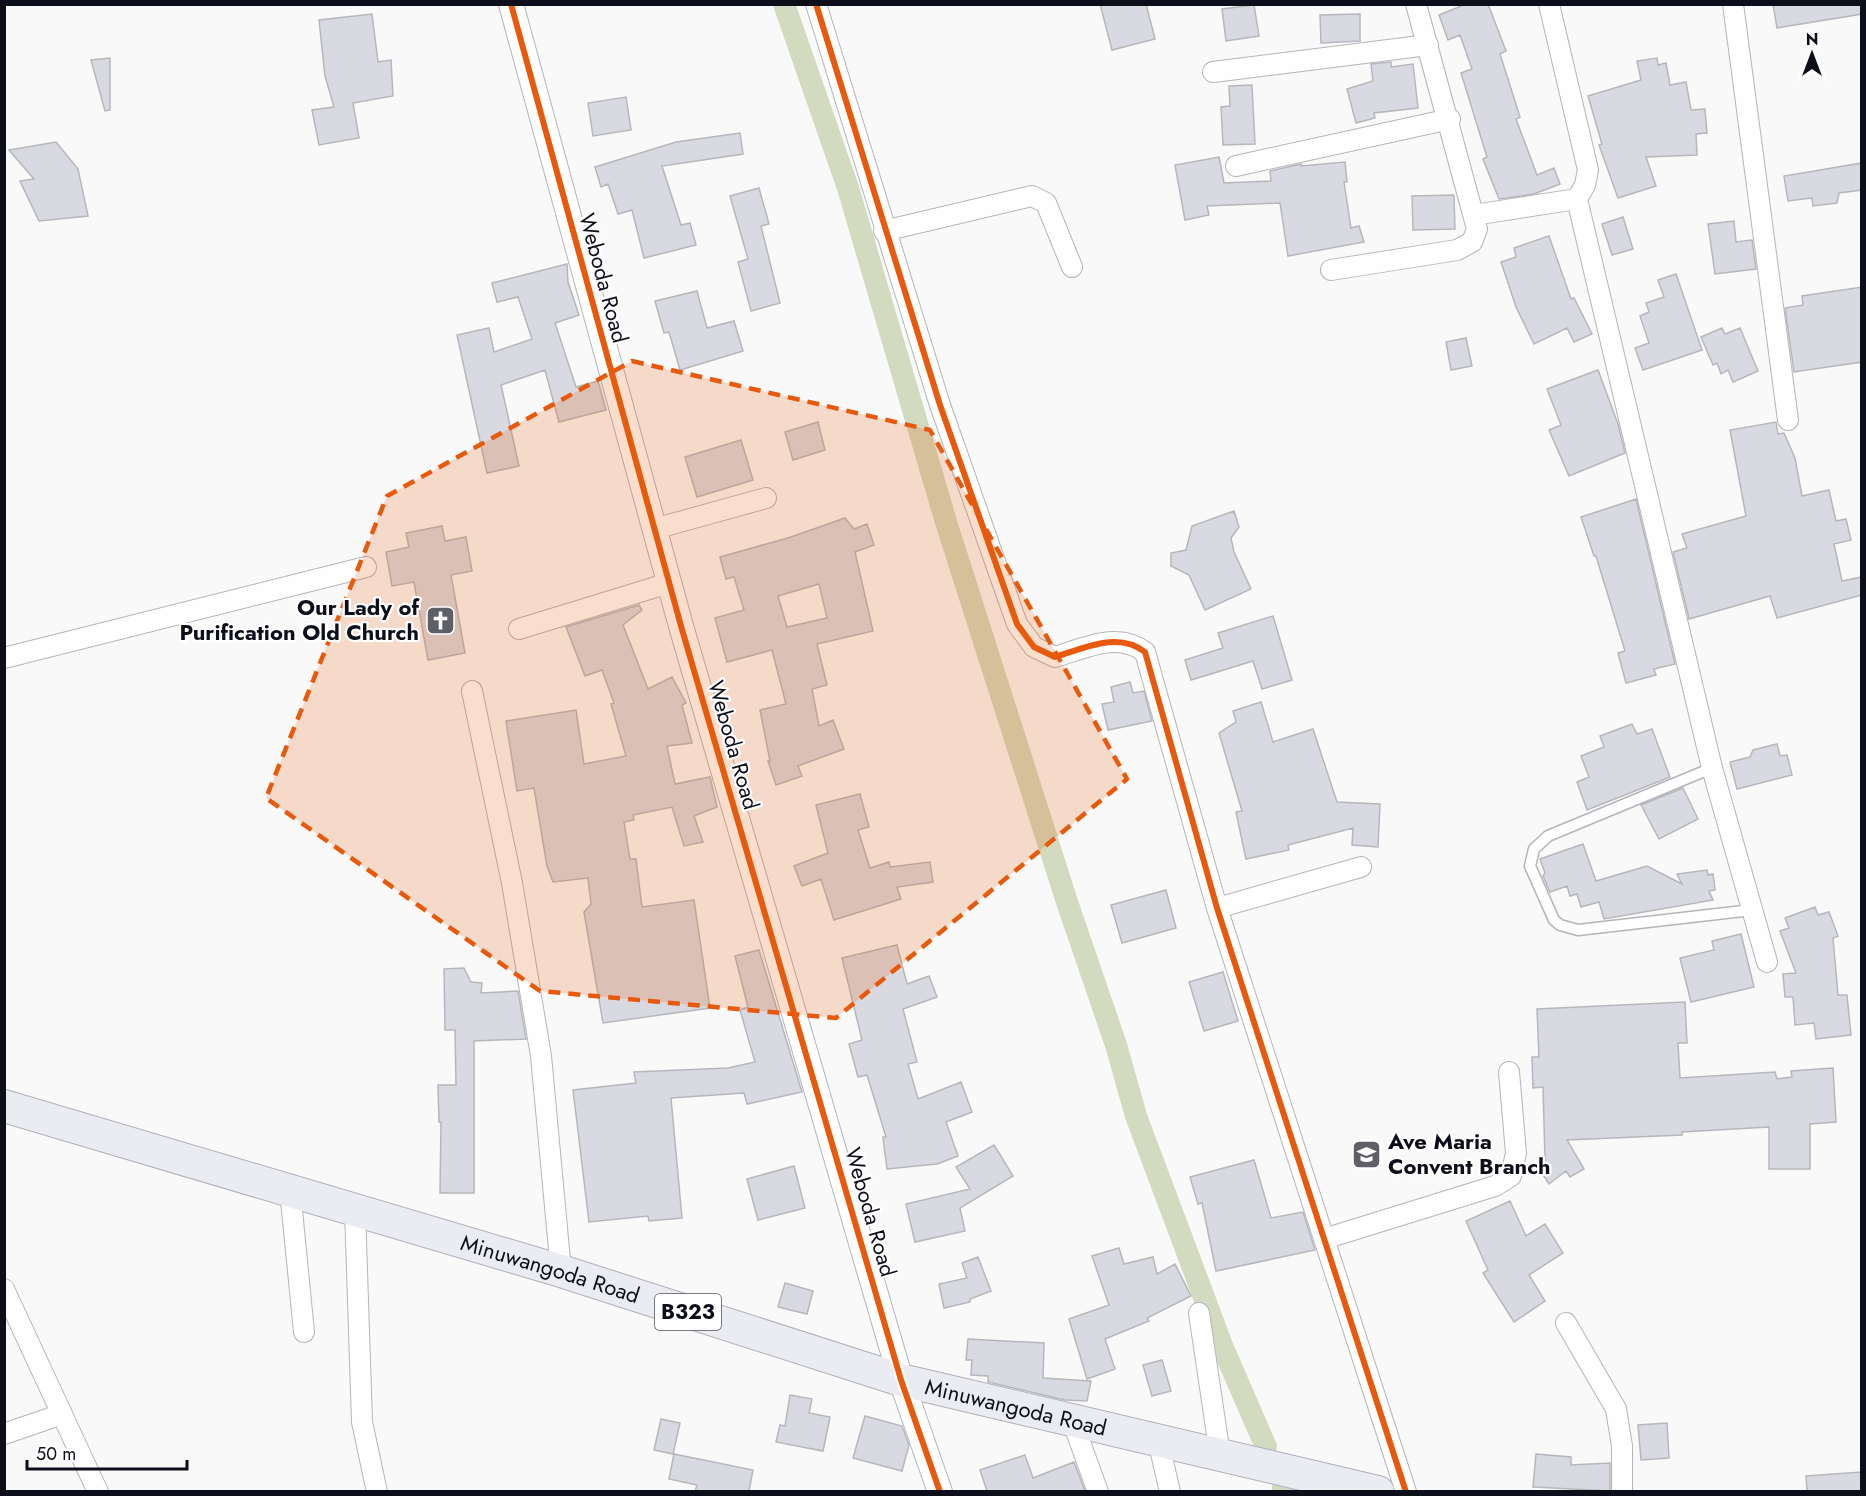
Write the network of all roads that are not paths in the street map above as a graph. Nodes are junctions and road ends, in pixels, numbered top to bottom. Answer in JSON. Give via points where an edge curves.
{"nodes":[{"id":1,"x":511,"y":4,"type":"edge"},
{"id":2,"x":816,"y":4,"type":"edge"},
{"id":3,"x":1416,"y":4,"type":"edge"},
{"id":4,"x":1550,"y":4,"type":"edge"},
{"id":5,"x":1733,"y":4,"type":"edge"},
{"id":6,"x":1428,"y":45,"type":"junction"},
{"id":7,"x":1213,"y":72,"type":"dead end"},
{"id":8,"x":1450,"y":119,"type":"junction"},
{"id":9,"x":1236,"y":166,"type":"dead end"},
{"id":10,"x":1577,"y":199,"type":"junction"},
{"id":11,"x":1474,"y":215,"type":"junction"},
{"id":12,"x":884,"y":231,"type":"junction"},
{"id":13,"x":1072,"y":267,"type":"dead end"},
{"id":14,"x":1331,"y":270,"type":"dead end"},
{"id":15,"x":1788,"y":420,"type":"dead end"},
{"id":16,"x":766,"y":498,"type":"dead end"},
{"id":17,"x":654,"y":529,"type":"junction"},
{"id":18,"x":366,"y":567,"type":"dead end"},
{"id":19,"x":669,"y":583,"type":"junction"},
{"id":20,"x":519,"y":629,"type":"dead end"},
{"id":21,"x":4,"y":658,"type":"edge"},
{"id":22,"x":472,"y":691,"type":"dead end"},
{"id":23,"x":1712,"y":768,"type":"junction"},
{"id":24,"x":1361,"y":867,"type":"dead end"},
{"id":25,"x":1217,"y":908,"type":"junction"},
{"id":26,"x":1752,"y":910,"type":"junction"},
{"id":27,"x":1767,"y":962,"type":"dead end"},
{"id":28,"x":1509,"y":1072,"type":"dead end"},
{"id":29,"x":4,"y":1106,"type":"edge"},
{"id":30,"x":290,"y":1190,"type":"junction"},
{"id":31,"x":355,"y":1210,"type":"junction"},
{"id":32,"x":1324,"y":1239,"type":"junction"},
{"id":33,"x":561,"y":1272,"type":"junction"},
{"id":34,"x":4,"y":1289,"type":"edge"},
{"id":35,"x":1199,"y":1313,"type":"dead end"},
{"id":36,"x":1566,"y":1323,"type":"dead end"},
{"id":37,"x":304,"y":1332,"type":"dead end"},
{"id":38,"x":901,"y":1380,"type":"junction"},
{"id":39,"x":62,"y":1414,"type":"junction"},
{"id":40,"x":1072,"y":1420,"type":"junction"},
{"id":41,"x":4,"y":1434,"type":"edge"},
{"id":42,"x":1158,"y":1440,"type":"junction"},
{"id":43,"x":1220,"y":1455,"type":"junction"},
{"id":44,"x":98,"y":1491,"type":"edge"},
{"id":45,"x":377,"y":1491,"type":"edge"},
{"id":46,"x":940,"y":1491,"type":"edge"},
{"id":47,"x":1098,"y":1491,"type":"edge"},
{"id":48,"x":1170,"y":1491,"type":"edge"},
{"id":49,"x":1378,"y":1491,"type":"edge"},
{"id":50,"x":1406,"y":1491,"type":"edge"},
{"id":51,"x":1622,"y":1491,"type":"edge"}],
"edges":[{"from":1,"to":17,"type":"street","name":"Weboda Road"},
{"from":2,"to":12,"type":"street"},
{"from":3,"to":6,"type":"street"},
{"from":4,"to":10,"type":"street","via":[[1588,170]]},
{"from":5,"to":15,"type":"street"},
{"from":6,"to":7,"type":"street"},
{"from":6,"to":8,"type":"street"},
{"from":8,"to":9,"type":"street"},
{"from":8,"to":11,"type":"street"},
{"from":10,"to":11,"type":"street"},
{"from":10,"to":23,"type":"street"},
{"from":11,"to":14,"type":"street","via":[[1477,229],[1472,242],[1457,250]]},
{"from":12,"to":13,"type":"street","via":[[1032,196],[1046,202]]},
{"from":12,"to":25,"type":"street","via":[[1017,624],[1034,646],[1055,657],[1109,641],[1132,642],[1145,652]]},
{"from":16,"to":17,"type":"street"},
{"from":17,"to":19,"type":"street","name":"Weboda Road"},
{"from":18,"to":21,"type":"street"},
{"from":19,"to":20,"type":"street"},
{"from":19,"to":38,"type":"street","name":"Weboda Road"},
{"from":22,"to":33,"type":"street","via":[[512,883],[541,1056]]},
{"from":23,"to":26,"type":"street"},
{"from":23,"to":26,"type":"lane","via":[[1548,836],[1534,849],[1530,866],[1554,920],[1578,930]]},
{"from":24,"to":25,"type":"street"},
{"from":25,"to":32,"type":"street"},
{"from":26,"to":27,"type":"street"},
{"from":28,"to":32,"type":"street","via":[[1516,1153],[1511,1176],[1495,1186]]},
{"from":29,"to":30,"type":"main road","name":"Minuwangoda Road","number":"B323"},
{"from":30,"to":31,"type":"main road","name":"Minuwangoda Road","number":"B323"},
{"from":30,"to":37,"type":"street"},
{"from":31,"to":33,"type":"main road","name":"Minuwangoda Road","number":"B323"},
{"from":31,"to":45,"type":"street","via":[[362,1422]]},
{"from":32,"to":50,"type":"street"},
{"from":33,"to":38,"type":"main road","name":"Minuwangoda Road","number":"B323"},
{"from":34,"to":39,"type":"street"},
{"from":35,"to":43,"type":"street"},
{"from":36,"to":51,"type":"street","via":[[1616,1409],[1622,1446]]},
{"from":38,"to":40,"type":"main road","name":"Minuwangoda Road","number":"B323"},
{"from":38,"to":46,"type":"street","name":"Weboda Road"},
{"from":39,"to":41,"type":"street"},
{"from":39,"to":44,"type":"street"},
{"from":40,"to":42,"type":"main road","name":"Minuwangoda Road","number":"B323"},
{"from":40,"to":47,"type":"street"},
{"from":42,"to":43,"type":"main road","name":"Minuwangoda Road","number":"B323"},
{"from":42,"to":48,"type":"street"},
{"from":43,"to":49,"type":"main road","name":"Minuwangoda Road","number":"B323"}]}
